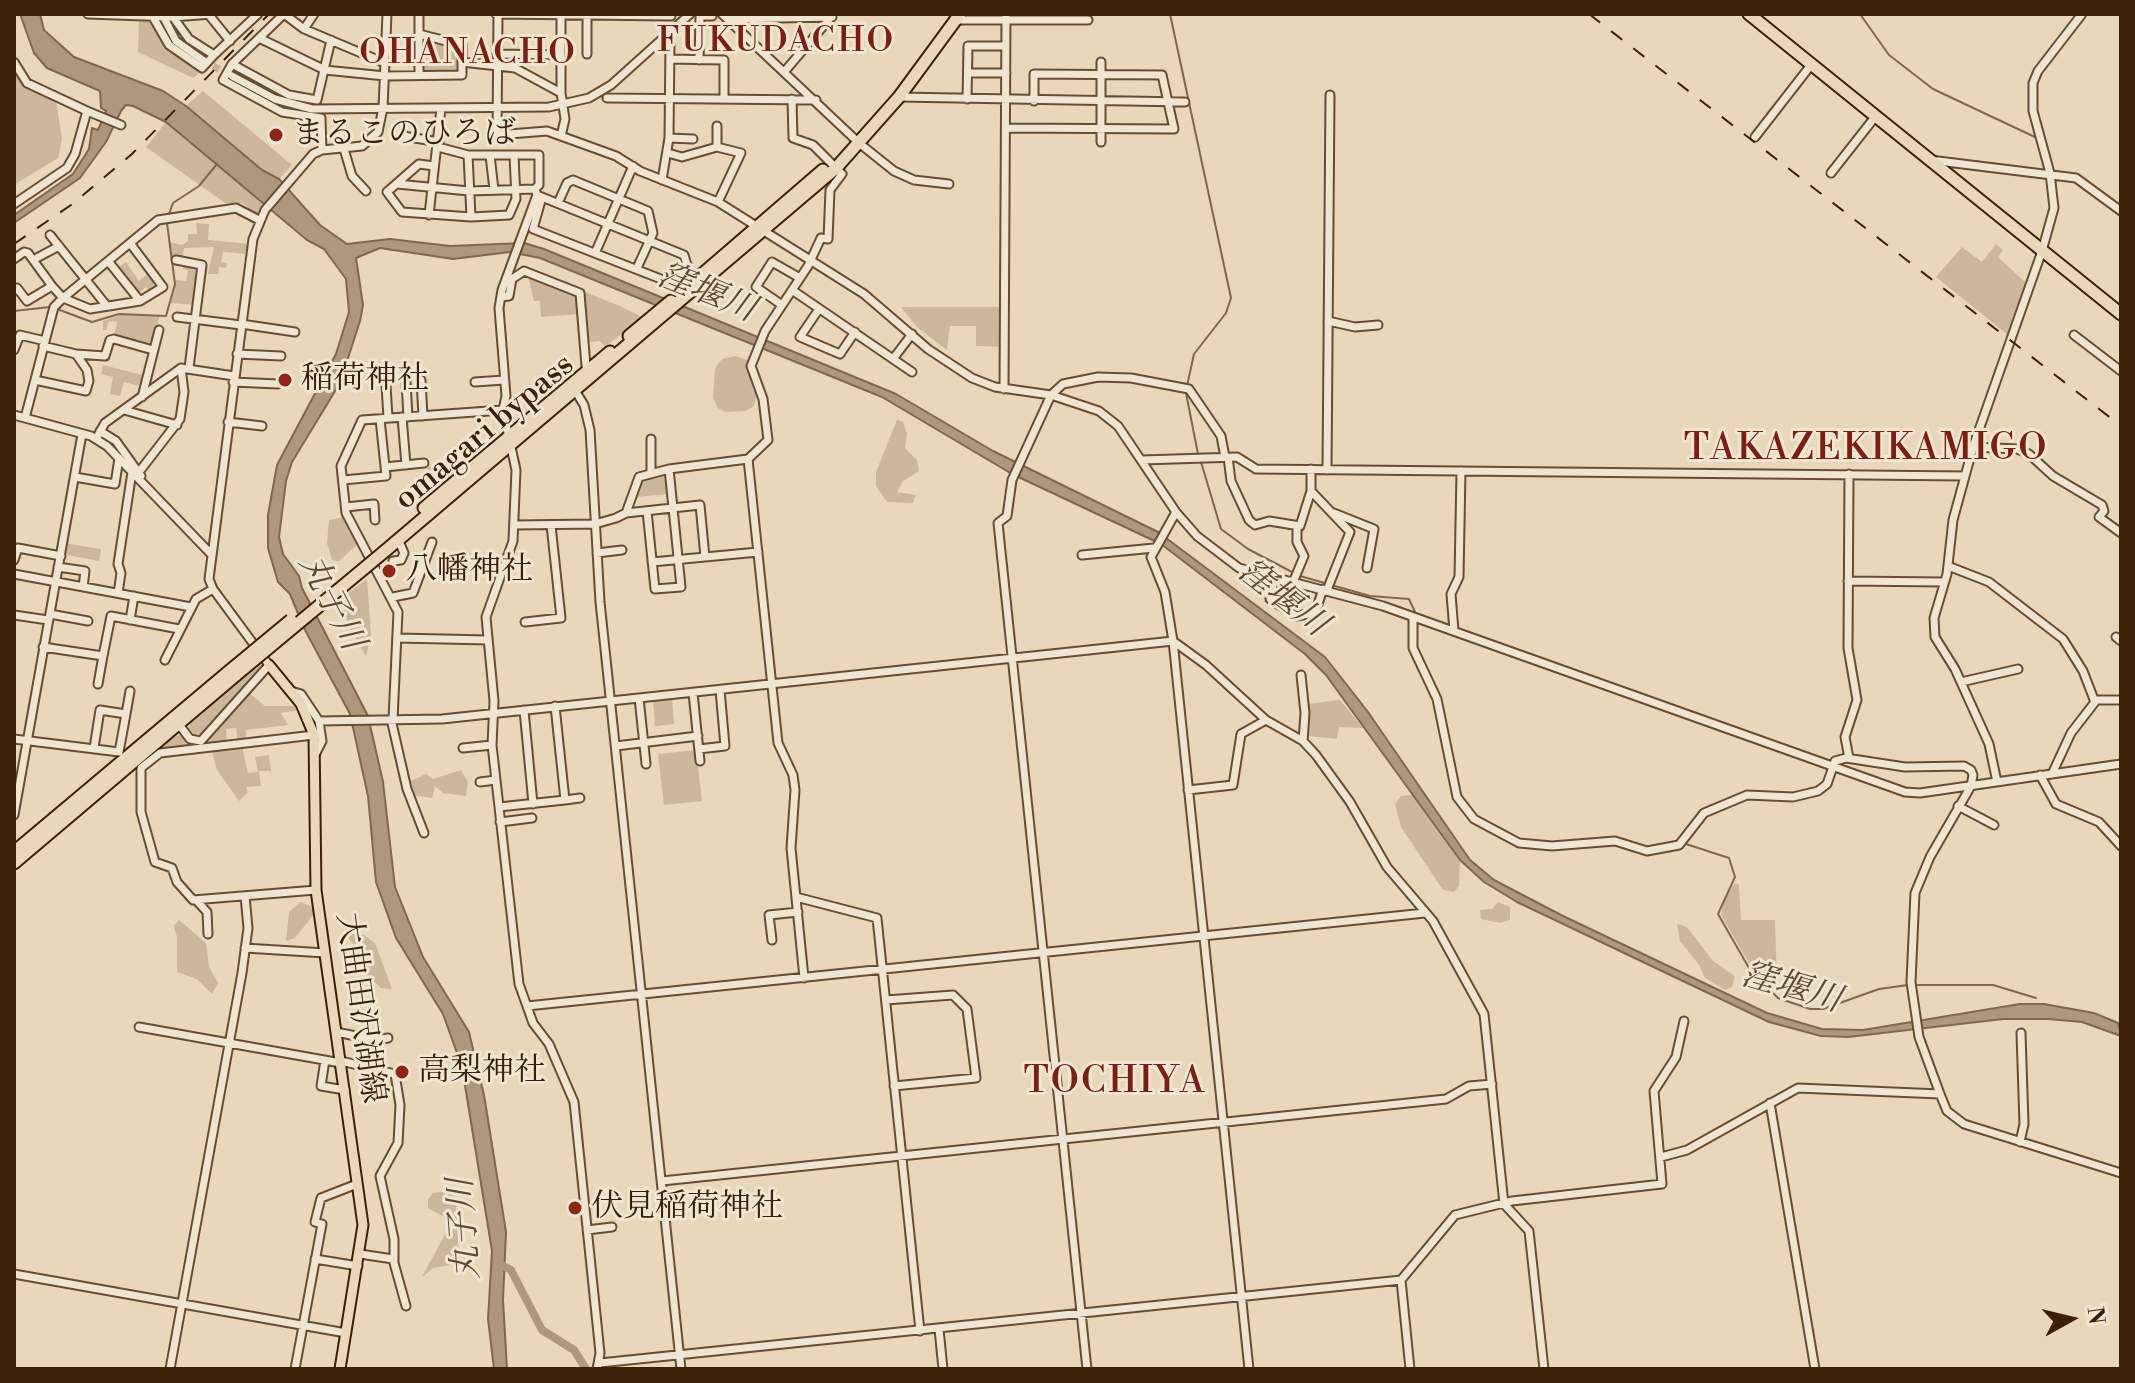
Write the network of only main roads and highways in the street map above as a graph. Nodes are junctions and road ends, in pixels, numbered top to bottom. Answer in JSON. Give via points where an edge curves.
{"nodes":[{"id":1,"x":1749,"y":14,"type":"edge"},
{"id":2,"x":957,"y":16,"type":"edge"},
{"id":3,"x":856,"y":141,"type":"junction"},
{"id":4,"x":2121,"y":314,"type":"edge"},
{"id":5,"x":650,"y":323,"type":"junction"},
{"id":6,"x":509,"y":441,"type":"junction"},
{"id":7,"x":383,"y":548,"type":"junction"},
{"id":8,"x":269,"y":665,"type":"road end"},
{"id":9,"x":176,"y":721,"type":"junction"},
{"id":10,"x":14,"y":852,"type":"edge"},
{"id":11,"x":14,"y":863,"type":"edge"},
{"id":12,"x":340,"y":1369,"type":"edge"}],
"edges":[{"from":1,"to":4,"type":"highway"},
{"from":2,"to":3,"type":"highway","name":"omagari bypass"},
{"from":2,"to":3,"type":"highway","name":"omagari bypass","via":[[899,97]]},
{"from":3,"to":5,"type":"highway","name":"omagari bypass"},
{"from":5,"to":6,"type":"highway","name":"omagari bypass"},
{"from":5,"to":6,"type":"highway","name":"omagari bypass","via":[[576,392]]},
{"from":6,"to":7,"type":"highway","name":"omagari bypass"},
{"from":6,"to":7,"type":"highway","name":"omagari bypass"},
{"from":7,"to":9,"type":"highway","name":"omagari bypass","bridge":true},
{"from":8,"to":12,"type":"main road","name":"大曲田沢湖線","via":[[308,715],[316,753],[316,890],[363,1225]]},
{"from":9,"to":10,"type":"highway","name":"omagari bypass"},
{"from":9,"to":11,"type":"highway","name":"omagari bypass"}]}
